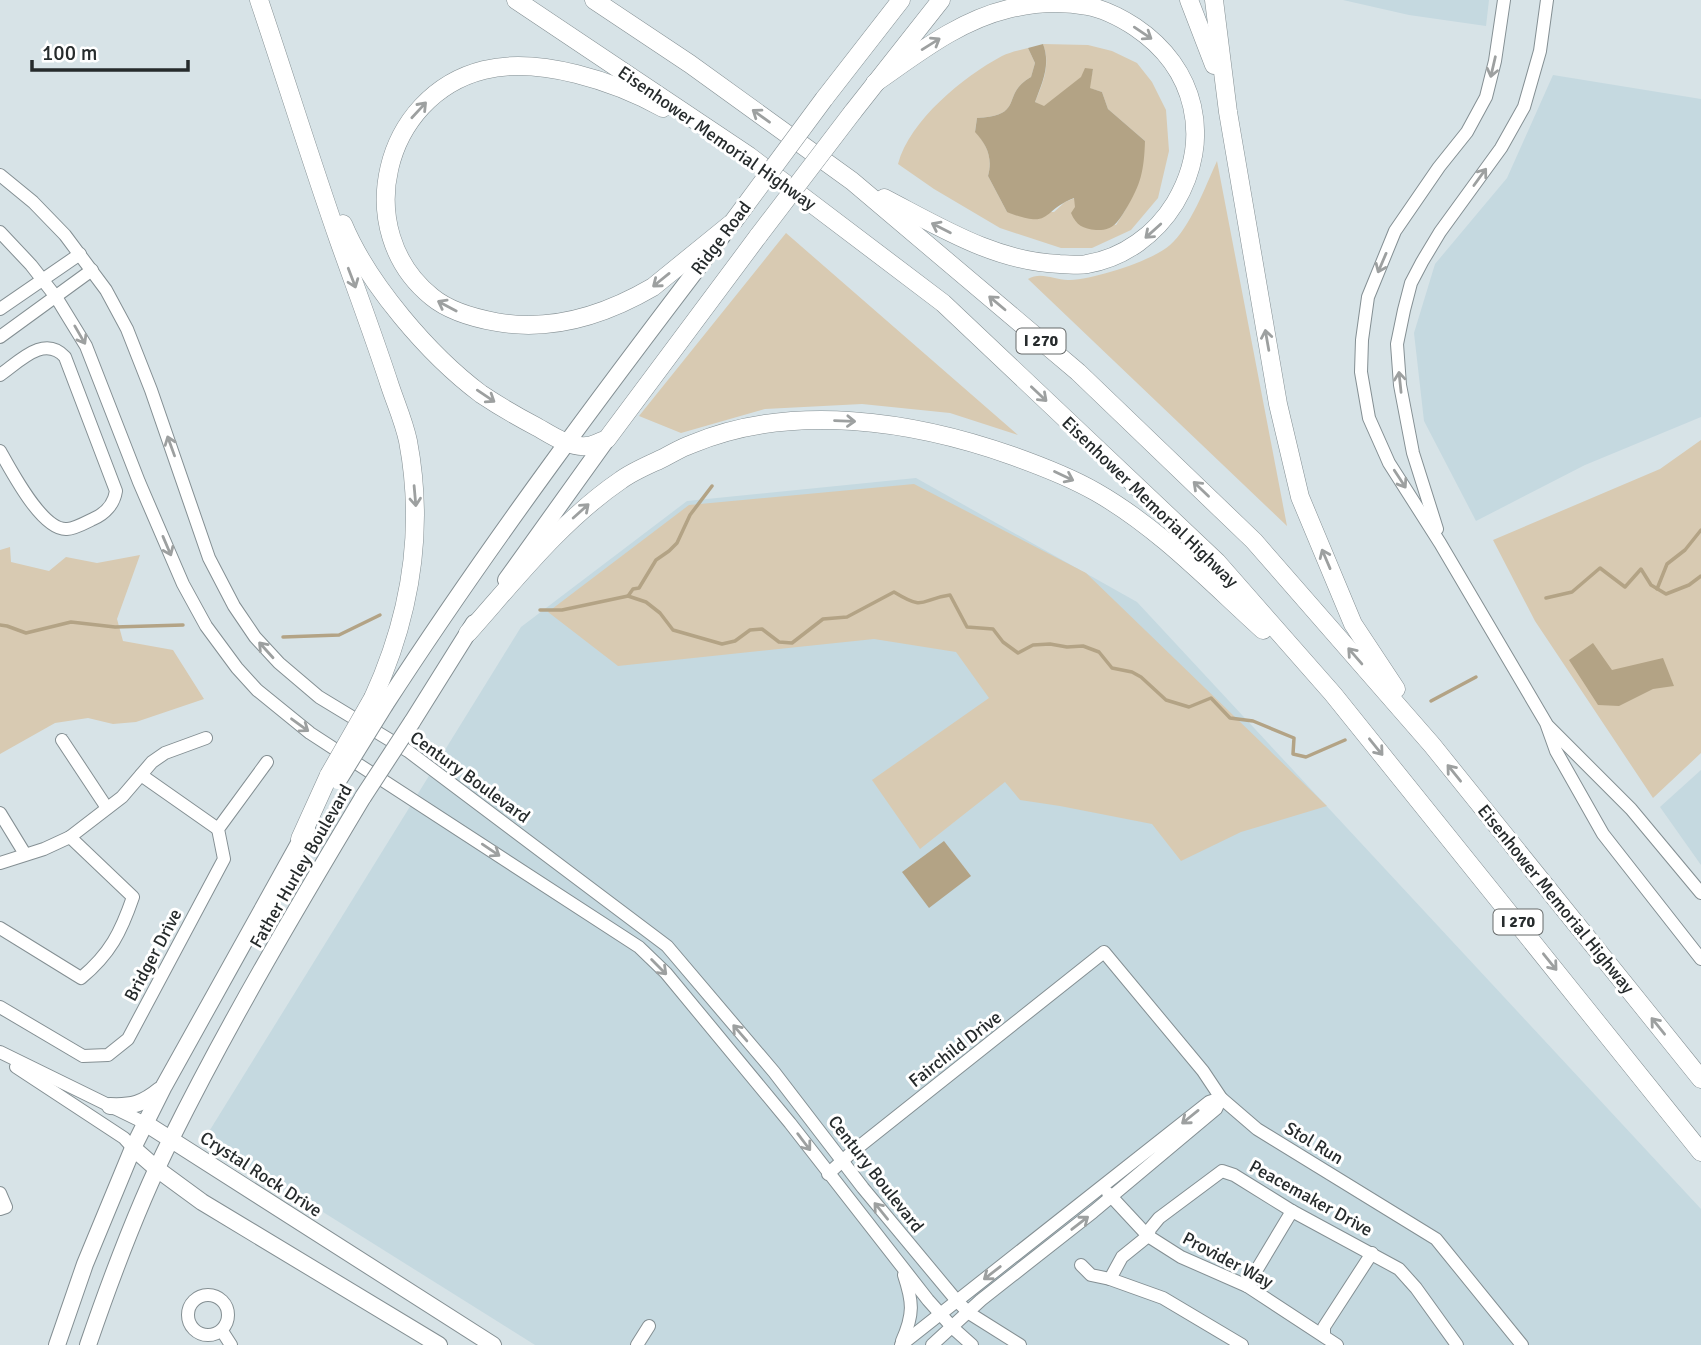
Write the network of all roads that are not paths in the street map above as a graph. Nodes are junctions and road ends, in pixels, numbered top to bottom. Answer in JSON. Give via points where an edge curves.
{"nodes":[{"id":1,"x":259,"y":0,"type":"edge"},
{"id":2,"x":516,"y":0,"type":"edge"},
{"id":3,"x":594,"y":0,"type":"edge"},
{"id":4,"x":901,"y":0,"type":"edge"},
{"id":5,"x":941,"y":0,"type":"edge"},
{"id":6,"x":1189,"y":0,"type":"edge"},
{"id":7,"x":1214,"y":0,"type":"edge"},
{"id":8,"x":1504,"y":0,"type":"edge"},
{"id":9,"x":1547,"y":0,"type":"edge"},
{"id":10,"x":875,"y":83,"type":"junction"},
{"id":11,"x":1228,"y":112,"type":"junction"},
{"id":12,"x":300,"y":120,"type":"junction"},
{"id":13,"x":749,"y":156,"type":"junction"},
{"id":14,"x":0,"y":175,"type":"edge"},
{"id":15,"x":852,"y":181,"type":"junction"},
{"id":16,"x":733,"y":222,"type":"junction"},
{"id":17,"x":0,"y":232,"type":"edge"},
{"id":18,"x":80,"y":254,"type":"junction"},
{"id":19,"x":92,"y":270,"type":"junction"},
{"id":20,"x":42,"y":279,"type":"junction"},
{"id":21,"x":56,"y":297,"type":"junction"},
{"id":22,"x":0,"y":309,"type":"edge"},
{"id":23,"x":0,"y":337,"type":"edge"},
{"id":24,"x":0,"y":375,"type":"edge"},
{"id":25,"x":607,"y":439,"type":"junction"},
{"id":26,"x":568,"y":443,"type":"junction"},
{"id":27,"x":0,"y":451,"type":"edge"},
{"id":28,"x":1440,"y":543,"type":"junction"},
{"id":29,"x":468,"y":633,"type":"junction"},
{"id":30,"x":1333,"y":694,"type":"junction"},
{"id":31,"x":379,"y":701,"type":"junction"},
{"id":32,"x":1546,"y":723,"type":"junction"},
{"id":33,"x":205,"y":738,"type":"dead end"},
{"id":34,"x":62,"y":740,"type":"dead end"},
{"id":35,"x":1432,"y":745,"type":"junction"},
{"id":36,"x":267,"y":762,"type":"dead end"},
{"id":37,"x":141,"y":775,"type":"junction"},
{"id":38,"x":107,"y":808,"type":"junction"},
{"id":39,"x":0,"y":813,"type":"edge"},
{"id":40,"x":218,"y":829,"type":"junction"},
{"id":41,"x":70,"y":837,"type":"junction"},
{"id":42,"x":300,"y":839,"type":"joint"},
{"id":43,"x":25,"y":854,"type":"junction"},
{"id":44,"x":0,"y":863,"type":"edge"},
{"id":45,"x":1701,"y":893,"type":"edge"},
{"id":46,"x":0,"y":928,"type":"edge"},
{"id":47,"x":1104,"y":952,"type":"joint"},
{"id":48,"x":1701,"y":958,"type":"edge"},
{"id":49,"x":0,"y":1007,"type":"edge"},
{"id":50,"x":0,"y":1054,"type":"edge"},
{"id":51,"x":1701,"y":1079,"type":"edge"},
{"id":52,"x":164,"y":1086,"type":"junction"},
{"id":53,"x":1221,"y":1098,"type":"junction"},
{"id":54,"x":110,"y":1106,"type":"junction"},
{"id":55,"x":145,"y":1124,"type":"junction"},
{"id":56,"x":171,"y":1138,"type":"junction"},
{"id":57,"x":133,"y":1148,"type":"junction"},
{"id":58,"x":1701,"y":1152,"type":"edge"},
{"id":59,"x":842,"y":1160,"type":"junction"},
{"id":60,"x":157,"y":1169,"type":"junction"},
{"id":61,"x":828,"y":1174,"type":"junction"},
{"id":62,"x":1107,"y":1192,"type":"junction"},
{"id":63,"x":0,"y":1193,"type":"edge"},
{"id":64,"x":0,"y":1209,"type":"edge"},
{"id":65,"x":1292,"y":1211,"type":"junction"},
{"id":66,"x":1148,"y":1236,"type":"junction"},
{"id":67,"x":1372,"y":1253,"type":"junction"},
{"id":68,"x":1081,"y":1265,"type":"dead end"},
{"id":69,"x":901,"y":1268,"type":"junction"},
{"id":70,"x":1110,"y":1279,"type":"junction"},
{"id":71,"x":1247,"y":1286,"type":"junction"},
{"id":72,"x":957,"y":1301,"type":"junction"},
{"id":73,"x":939,"y":1313,"type":"junction"},
{"id":74,"x":969,"y":1313,"type":"junction"},
{"id":75,"x":649,"y":1326,"type":"dead end"},
{"id":76,"x":953,"y":1328,"type":"junction"},
{"id":77,"x":222,"y":1331,"type":"dead end"},
{"id":78,"x":1324,"y":1336,"type":"junction"},
{"id":79,"x":1515,"y":1342,"type":"edge"},
{"id":80,"x":57,"y":1345,"type":"edge"},
{"id":81,"x":88,"y":1345,"type":"edge"},
{"id":82,"x":231,"y":1345,"type":"edge"},
{"id":83,"x":439,"y":1345,"type":"edge"},
{"id":84,"x":493,"y":1345,"type":"edge"},
{"id":85,"x":637,"y":1345,"type":"edge"},
{"id":86,"x":901,"y":1345,"type":"edge"},
{"id":87,"x":932,"y":1345,"type":"edge"},
{"id":88,"x":972,"y":1345,"type":"edge"},
{"id":89,"x":1020,"y":1345,"type":"edge"},
{"id":90,"x":1242,"y":1345,"type":"edge"},
{"id":91,"x":1336,"y":1345,"type":"edge"},
{"id":92,"x":1457,"y":1345,"type":"edge"}],
"edges":[{"from":1,"to":12,"type":"highway"},
{"from":2,"to":13,"type":"highway","name":"Eisenhower Memorial Highway","number":"I 270"},
{"from":15,"to":3,"type":"highway","name":"Eisenhower Memorial Highway","number":"I 270","one_way":true},
{"from":4,"to":16,"type":"highway","name":"Ridge Road","bridge":true},
{"from":5,"to":10,"type":"highway","name":"Ridge Road"},
{"from":6,"to":11,"type":"highway"},
{"from":7,"to":11,"type":"highway"},
{"from":8,"to":28,"type":"street","one_way":true,"via":[[1486,97],[1468,132],[1395,231],[1368,297],[1362,340],[1361,372],[1369,418],[1389,463]]},
{"from":28,"to":9,"type":"street","one_way":true,"via":[[1413,453],[1399,385],[1397,344],[1411,283],[1524,107],[1540,51]]},
{"from":10,"to":15,"type":"highway","one_way":true,"via":[[960,27],[1008,9],[1050,3],[1088,6],[1122,18],[1154,40],[1181,73],[1193,109],[1193,161],[1182,191],[1155,231],[1113,256],[1085,265],[1041,263],[1001,254],[948,232]]},
{"from":10,"to":25,"type":"highway","name":"Ridge Road","bridge":true},
{"from":35,"to":11,"type":"highway","one_way":true,"via":[[1353,624],[1300,497],[1279,404]]},
{"from":12,"to":26,"type":"highway","one_way":true,"via":[[350,240],[416,334],[481,394]]},
{"from":12,"to":31,"type":"highway","one_way":true,"via":[[407,438],[412,467],[416,544],[411,587]]},
{"from":16,"to":13,"type":"highway","one_way":true,"via":[[641,294],[592,316],[543,326],[508,324],[460,313],[433,298],[411,276],[394,248],[386,196],[396,144],[428,100],[484,70],[511,67],[543,67],[598,81],[655,104]]},
{"from":13,"to":30,"type":"highway","name":"Eisenhower Memorial Highway","number":"I 270","one_way":true,"via":[[943,303],[1217,562]]},
{"from":14,"to":18,"type":"street","name":"Century Boulevard","via":[[33,202]]},
{"from":35,"to":15,"type":"highway","name":"Eisenhower Memorial Highway","number":"I 270","one_way":true,"via":[[1254,541],[1078,372]]},
{"from":16,"to":26,"type":"main road","name":"Ridge Road"},
{"from":17,"to":20,"type":"street","name":"Century Boulevard"},
{"from":18,"to":19,"type":"street","name":"Century Boulevard"},
{"from":18,"to":20,"type":"street"},
{"from":19,"to":21,"type":"street"},
{"from":59,"to":19,"type":"street","name":"Century Boulevard","one_way":true,"via":[[667,946],[408,751],[319,697],[256,638],[216,573],[127,330]]},
{"from":20,"to":21,"type":"street","name":"Century Boulevard"},
{"from":20,"to":22,"type":"street"},
{"from":21,"to":23,"type":"street"},
{"from":21,"to":61,"type":"street","name":"Century Boulevard","one_way":true,"via":[[86,346],[183,584],[237,668],[310,733],[639,947],[666,972]]},
{"from":24,"to":27,"type":"street","via":[[37,349],[58,349],[116,491],[115,500],[89,521],[66,529],[54,526],[14,477]]},
{"from":25,"to":26,"type":"highway","via":[[587,446]]},
{"from":25,"to":29,"type":"main road","name":"Father Hurley Boulevard"},
{"from":26,"to":31,"type":"main road"},
{"from":28,"to":32,"type":"street"},
{"from":29,"to":30,"type":"highway","one_way":true,"via":[[564,526],[623,478],[692,443],[733,430],[826,421],[874,422],[929,430],[1000,451],[1096,491],[1147,526]]},
{"from":29,"to":56,"type":"main road","name":"Father Hurley Boulevard","bridge":true,"via":[[299,904]]},
{"from":30,"to":58,"type":"highway","name":"Eisenhower Memorial Highway","number":"I 270","one_way":true},
{"from":31,"to":42,"type":"highway","bridge":true},
{"from":32,"to":45,"type":"street","via":[[1631,809]]},
{"from":32,"to":48,"type":"street","via":[[1556,751],[1603,834]]},
{"from":33,"to":37,"type":"street","via":[[165,753]]},
{"from":34,"to":38,"type":"street"},
{"from":51,"to":35,"type":"highway","name":"Eisenhower Memorial Highway","number":"I 270","one_way":true},
{"from":36,"to":40,"type":"street"},
{"from":37,"to":38,"type":"street"},
{"from":37,"to":40,"type":"street"},
{"from":38,"to":41,"type":"street"},
{"from":39,"to":43,"type":"street"},
{"from":40,"to":49,"type":"street","name":"Bridger Drive","via":[[224,859],[128,1039],[108,1055],[83,1056]]},
{"from":41,"to":43,"type":"street"},
{"from":41,"to":46,"type":"street","via":[[133,897],[122,930],[97,965],[81,978]]},
{"from":42,"to":52,"type":"main road","name":"Father Hurley Boulevard"},
{"from":43,"to":44,"type":"street"},
{"from":47,"to":53,"type":"street","name":"Stol Run"},
{"from":47,"to":59,"type":"street","name":"Fairchild Drive"},
{"from":50,"to":54,"type":"street","name":"Crystal Rock Drive"},
{"from":50,"to":57,"type":"street","name":"Crystal Rock Drive"},
{"from":52,"to":54,"type":"main road","via":[[143,1103]]},
{"from":52,"to":55,"type":"main road","name":"Father Hurley Boulevard"},
{"from":53,"to":62,"type":"street","via":[[1216,1109]]},
{"from":53,"to":79,"type":"street","name":"Stol Run","via":[[1257,1129],[1436,1240]]},
{"from":54,"to":55,"type":"street","name":"Crystal Rock Drive"},
{"from":55,"to":56,"type":"main road","name":"Crystal Rock Drive"},
{"from":55,"to":57,"type":"main road","name":"Father Hurley Boulevard"},
{"from":56,"to":60,"type":"main road","name":"Father Hurley Boulevard"},
{"from":56,"to":84,"type":"main road","name":"Crystal Rock Drive"},
{"from":57,"to":60,"type":"main road","name":"Crystal Rock Drive"},
{"from":57,"to":80,"type":"main road","name":"Father Hurley Boulevard"},
{"from":59,"to":61,"type":"street","name":"Fairchild Drive"},
{"from":72,"to":59,"type":"street","name":"Century Boulevard","one_way":true},
{"from":60,"to":81,"type":"main road","name":"Father Hurley Boulevard"},
{"from":60,"to":83,"type":"main road","name":"Crystal Rock Drive","via":[[202,1202]]},
{"from":61,"to":69,"type":"street","name":"Century Boulevard"},
{"from":62,"to":66,"type":"street","name":"Provider Way"},
{"from":62,"to":72,"type":"street","one_way":true},
{"from":74,"to":62,"type":"street","one_way":true},
{"from":63,"to":64,"type":"street","via":[[6,1207]]},
{"from":65,"to":66,"type":"street","name":"Peacemaker Drive","via":[[1222,1171],[1159,1218]]},
{"from":65,"to":67,"type":"street","name":"Peacemaker Drive"},
{"from":65,"to":71,"type":"street"},
{"from":66,"to":70,"type":"street","name":"Peacemaker Drive","via":[[1122,1257]]},
{"from":66,"to":71,"type":"street","name":"Provider Way"},
{"from":67,"to":78,"type":"street","via":[[1324,1327]]},
{"from":67,"to":92,"type":"street","name":"Peacemaker Drive","via":[[1399,1269]]},
{"from":68,"to":70,"type":"street","via":[[1091,1275]]},
{"from":69,"to":73,"type":"street","name":"Century Boulevard"},
{"from":69,"to":86,"type":"street","via":[[912,1311]]},
{"from":70,"to":90,"type":"street","via":[[1163,1298]]},
{"from":71,"to":78,"type":"street","name":"Provider Way"},
{"from":72,"to":73,"type":"street"},
{"from":72,"to":74,"type":"street","name":"Century Boulevard"},
{"from":73,"to":76,"type":"street","name":"Century Boulevard"},
{"from":73,"to":86,"type":"street"},
{"from":74,"to":76,"type":"street"},
{"from":74,"to":89,"type":"street","name":"Century Boulevard"},
{"from":75,"to":85,"type":"street"},
{"from":76,"to":87,"type":"street"},
{"from":76,"to":88,"type":"street","name":"Century Boulevard"},
{"from":77,"to":82,"type":"street"},
{"from":78,"to":91,"type":"street","name":"Provider Way"}]}
